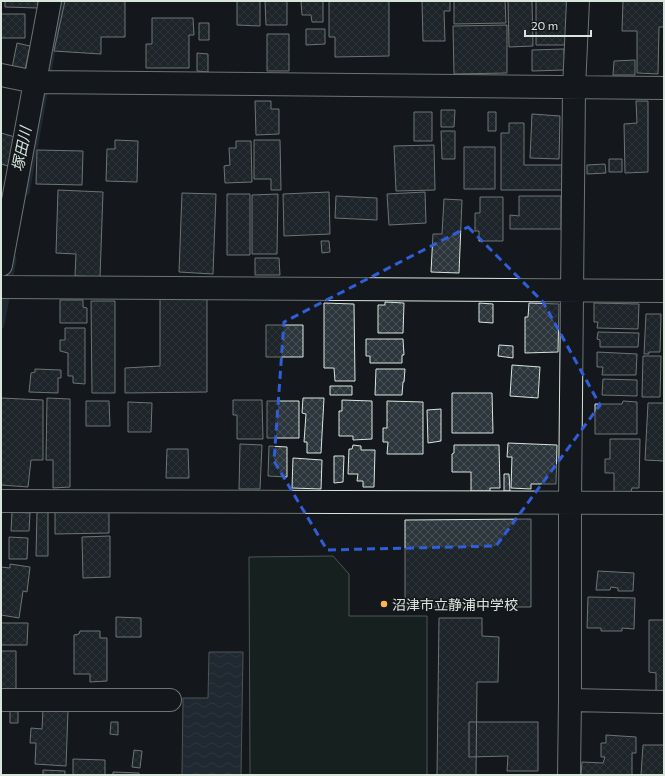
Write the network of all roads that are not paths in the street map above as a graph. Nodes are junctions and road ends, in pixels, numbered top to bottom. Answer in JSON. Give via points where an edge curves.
{"nodes":[{"id":1,"x":50,"y":1,"type":"edge"},
{"id":2,"x":578,"y":1,"type":"edge"},
{"id":3,"x":1,"y":75,"type":"edge"},
{"id":4,"x":35,"y":82,"type":"junction"},
{"id":5,"x":574,"y":88,"type":"junction"},
{"id":6,"x":664,"y":88,"type":"edge"},
{"id":7,"x":1,"y":265,"type":"edge"},
{"id":8,"x":1,"y":287,"type":"edge"},
{"id":9,"x":572,"y":290,"type":"junction"},
{"id":10,"x":664,"y":291,"type":"edge"},
{"id":11,"x":1,"y":501,"type":"edge"},
{"id":12,"x":570,"y":502,"type":"junction"},
{"id":13,"x":664,"y":503,"type":"edge"},
{"id":14,"x":1,"y":700,"type":"edge"},
{"id":15,"x":170,"y":700,"type":"dead end"},
{"id":16,"x":570,"y":700,"type":"junction"},
{"id":17,"x":664,"y":702,"type":"edge"},
{"id":18,"x":569,"y":775,"type":"edge"}],
"edges":[{"from":1,"to":4,"type":"street"},
{"from":2,"to":5,"type":"street"},
{"from":3,"to":4,"type":"street"},
{"from":4,"to":5,"type":"street"},
{"from":4,"to":7,"type":"street"},
{"from":5,"to":6,"type":"street"},
{"from":5,"to":9,"type":"street"},
{"from":8,"to":9,"type":"street"},
{"from":9,"to":10,"type":"street"},
{"from":9,"to":12,"type":"street"},
{"from":11,"to":12,"type":"street"},
{"from":12,"to":13,"type":"street"},
{"from":12,"to":16,"type":"street"},
{"from":14,"to":15,"type":"street"},
{"from":16,"to":17,"type":"street"},
{"from":16,"to":18,"type":"street"}]}
